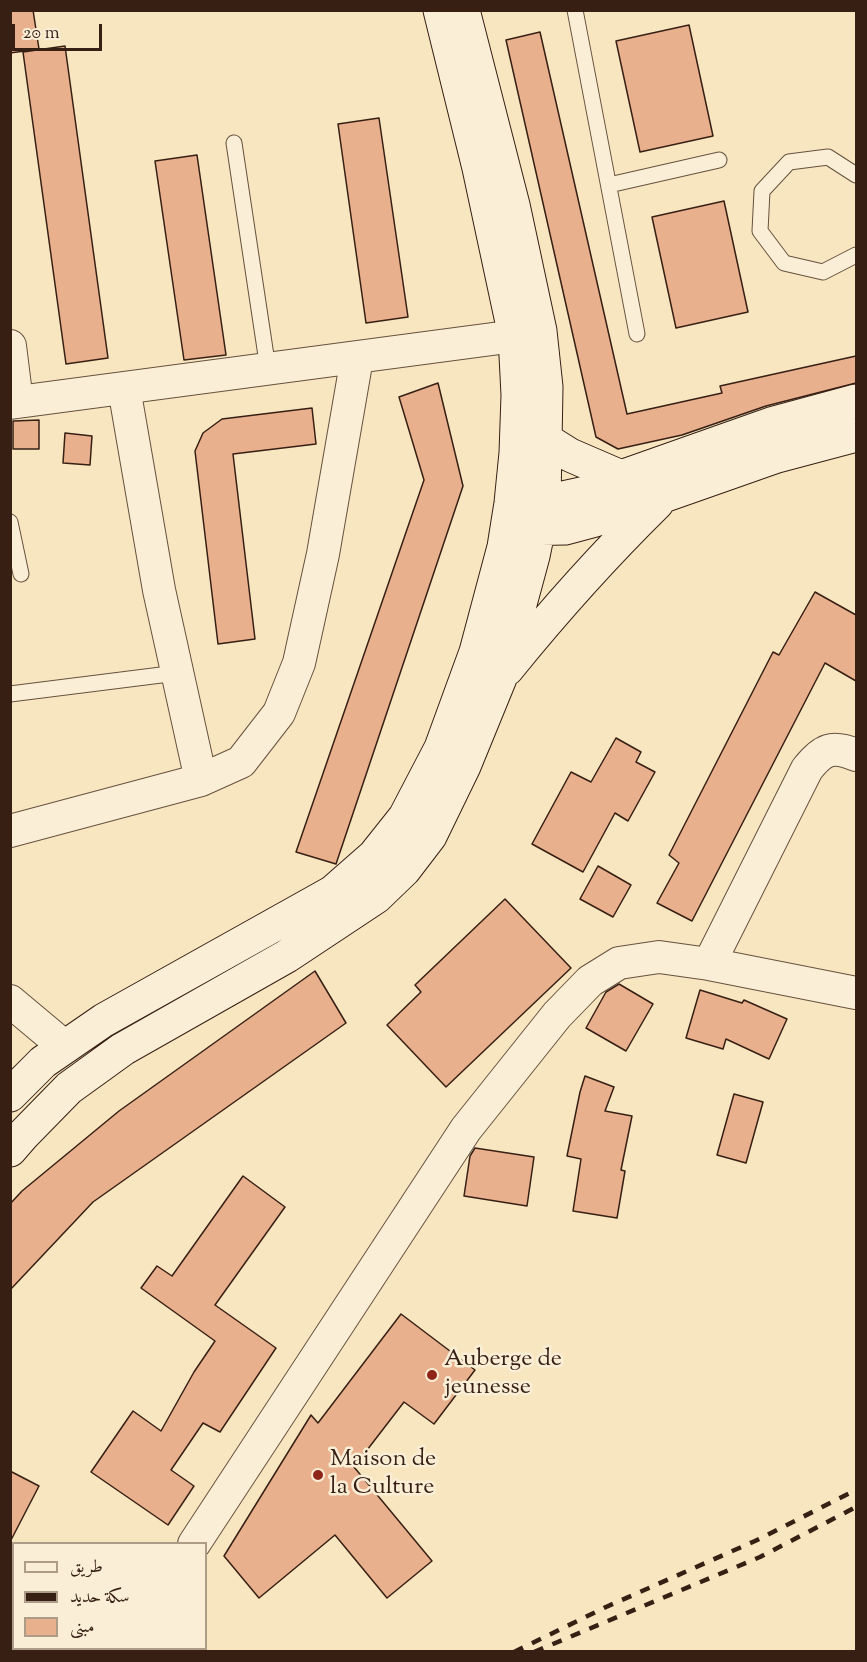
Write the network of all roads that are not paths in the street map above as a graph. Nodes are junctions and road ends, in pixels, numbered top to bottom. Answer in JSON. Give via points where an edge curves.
{"nodes":[{"id":1,"x":440,"y":10,"type":"edge"},
{"id":2,"x":464,"y":10,"type":"edge"},
{"id":3,"x":575,"y":10,"type":"edge"},
{"id":4,"x":234,"y":143,"type":"dead end"},
{"id":5,"x":719,"y":160,"type":"dead end"},
{"id":6,"x":856,"y":175,"type":"edge"},
{"id":7,"x":609,"y":185,"type":"junction"},
{"id":8,"x":856,"y":255,"type":"edge"},
{"id":9,"x":637,"y":334,"type":"dead end"},
{"id":10,"x":515,"y":336,"type":"junction"},
{"id":11,"x":10,"y":346,"type":"edge"},
{"id":12,"x":357,"y":358,"type":"junction"},
{"id":13,"x":268,"y":369,"type":"junction"},
{"id":14,"x":124,"y":388,"type":"junction"},
{"id":15,"x":856,"y":401,"type":"edge"},
{"id":16,"x":14,"y":402,"type":"edge"},
{"id":17,"x":856,"y":435,"type":"edge"},
{"id":18,"x":546,"y":440,"type":"junction"},
{"id":19,"x":621,"y":477,"type":"junction"},
{"id":20,"x":663,"y":497,"type":"junction"},
{"id":21,"x":509,"y":516,"type":"junction"},
{"id":22,"x":542,"y":516,"type":"junction"},
{"id":23,"x":10,"y":522,"type":"edge"},
{"id":24,"x":21,"y":574,"type":"dead end"},
{"id":25,"x":177,"y":673,"type":"junction"},
{"id":26,"x":500,"y":678,"type":"junction"},
{"id":27,"x":10,"y":694,"type":"edge"},
{"id":28,"x":856,"y":755,"type":"edge"},
{"id":29,"x":201,"y":780,"type":"junction"},
{"id":30,"x":10,"y":831,"type":"edge"},
{"id":31,"x":710,"y":964,"type":"junction"},
{"id":32,"x":856,"y":993,"type":"edge"},
{"id":33,"x":10,"y":1001,"type":"edge"},
{"id":34,"x":65,"y":1047,"type":"junction"},
{"id":35,"x":10,"y":1095,"type":"edge"},
{"id":36,"x":10,"y":1150,"type":"edge"},
{"id":37,"x":195,"y":1542,"type":"edge"}],
"edges":[{"from":1,"to":10,"type":"main road"},
{"from":2,"to":18,"type":"main road","via":[[540,331]]},
{"from":3,"to":7,"type":"lane"},
{"from":4,"to":13,"type":"lane"},
{"from":5,"to":7,"type":"lane"},
{"from":6,"to":8,"type":"lane","via":[[828,157],[789,162],[762,191],[760,231],[784,263],[823,272]]},
{"from":7,"to":9,"type":"lane"},
{"from":10,"to":12,"type":"street"},
{"from":10,"to":21,"type":"main road","via":[[518,395]]},
{"from":11,"to":16,"type":"street"},
{"from":12,"to":13,"type":"street"},
{"from":12,"to":29,"type":"street","via":[[323,554],[299,663],[279,713],[241,762]]},
{"from":13,"to":14,"type":"street"},
{"from":14,"to":16,"type":"street"},
{"from":14,"to":25,"type":"street"},
{"from":15,"to":19,"type":"main road","via":[[771,424]]},
{"from":17,"to":20,"type":"main road","via":[[777,456]]},
{"from":18,"to":19,"type":"main road"},
{"from":18,"to":22,"type":"main road"},
{"from":19,"to":22,"type":"main road"},
{"from":20,"to":22,"type":"main road","via":[[565,528]]},
{"from":20,"to":26,"type":"main road","via":[[572,591]]},
{"from":21,"to":22,"type":"main road"},
{"from":21,"to":34,"type":"main road","via":[[476,652],[441,748],[405,817],[374,856],[333,892],[104,1020]]},
{"from":22,"to":26,"type":"main road"},
{"from":23,"to":24,"type":"lane"},
{"from":25,"to":27,"type":"lane"},
{"from":25,"to":29,"type":"street"},
{"from":26,"to":36,"type":"main road","via":[[430,836],[404,870],[376,897],[287,956],[123,1049],[69,1088]]},
{"from":28,"to":31,"type":"street","via":[[830,749],[818,755],[807,769]]},
{"from":29,"to":30,"type":"street"},
{"from":31,"to":32,"type":"street"},
{"from":31,"to":37,"type":"street","via":[[658,957],[619,963],[590,981],[557,1015],[466,1129]]},
{"from":33,"to":34,"type":"street"},
{"from":34,"to":35,"type":"main road","via":[[43,1062]]}]}
